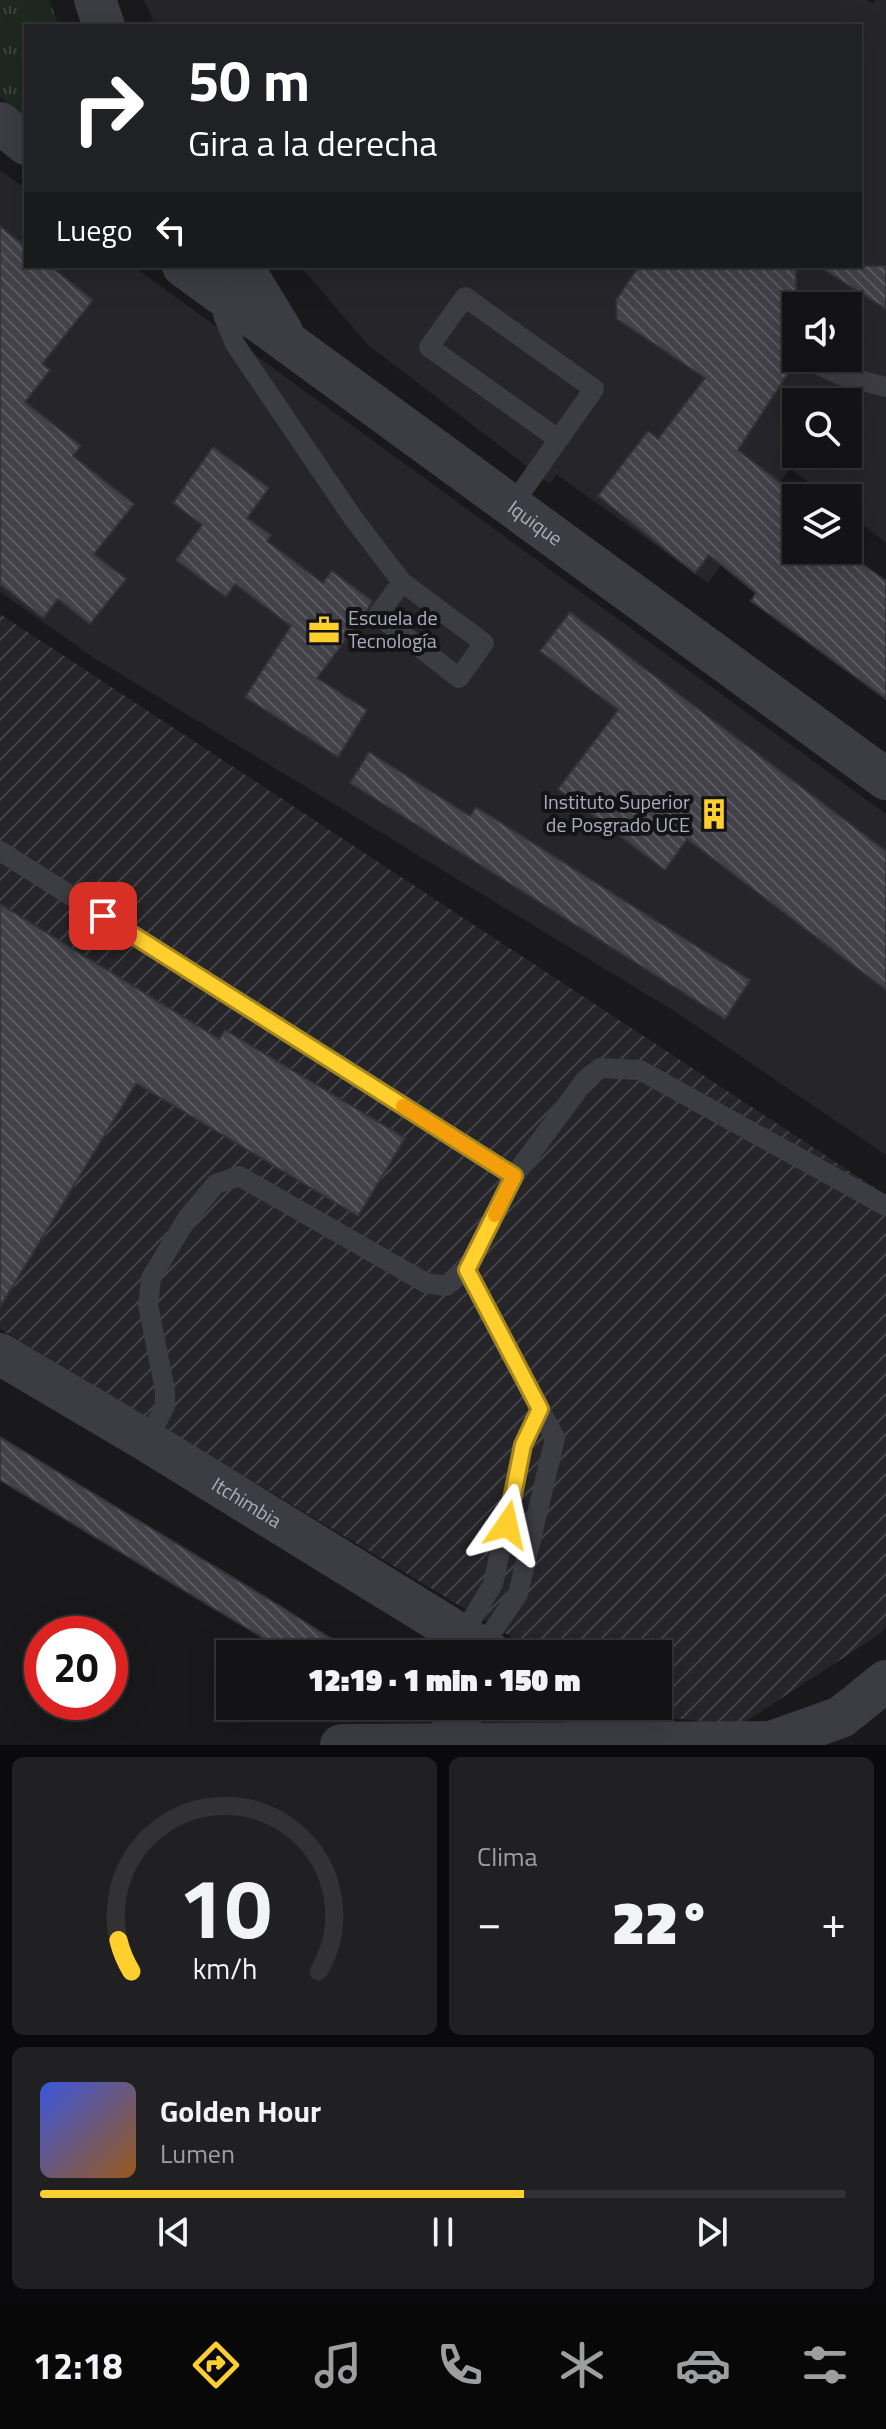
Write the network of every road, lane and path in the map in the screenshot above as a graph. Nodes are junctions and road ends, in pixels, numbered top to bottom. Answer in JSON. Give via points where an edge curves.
{"nodes":[{"id":1,"x":95,"y":0,"type":"edge"},
{"id":2,"x":103,"y":24,"type":"edge"},
{"id":3,"x":0,"y":123,"type":"edge"},
{"id":4,"x":24,"y":142,"type":"edge"},
{"id":5,"x":189,"y":268,"type":"edge"},
{"id":6,"x":235,"y":284,"type":"edge"},
{"id":7,"x":834,"y":372,"type":"edge"},
{"id":8,"x":886,"y":387,"type":"edge"},
{"id":9,"x":558,"y":439,"type":"junction"},
{"id":10,"x":511,"y":507,"type":"junction"},
{"id":11,"x":402,"y":582,"type":"junction"},
{"id":12,"x":886,"y":779,"type":"edge"},
{"id":13,"x":0,"y":851,"type":"edge"},
{"id":14,"x":514,"y":1176,"type":"junction"},
{"id":15,"x":886,"y":1206,"type":"edge"},
{"id":16,"x":467,"y":1270,"type":"junction"},
{"id":17,"x":0,"y":1354,"type":"edge"},
{"id":18,"x":540,"y":1409,"type":"junction"},
{"id":19,"x":147,"y":1441,"type":"junction"},
{"id":20,"x":463,"y":1640,"type":"edge"},
{"id":21,"x":478,"y":1640,"type":"edge"},
{"id":22,"x":482,"y":1640,"type":"edge"},
{"id":23,"x":886,"y":1681,"type":"edge"},
{"id":24,"x":458,"y":1720,"type":"edge"},
{"id":25,"x":607,"y":1720,"type":"edge"},
{"id":26,"x":444,"y":1743,"type":"edge"},
{"id":27,"x":390,"y":1744,"type":"edge"},
{"id":28,"x":657,"y":1744,"type":"edge"},
{"id":29,"x":341,"y":1745,"type":"edge"}],
"edges":[{"from":1,"to":2,"type":"street"},
{"from":3,"to":4,"type":"street"},
{"from":5,"to":6,"type":"street"},
{"from":6,"to":10,"type":"street","name":"Iquique","via":[[290,347]]},
{"from":6,"to":11,"type":"lane","via":[[223,315],[235,344]]},
{"from":7,"to":8,"type":"lane"},
{"from":9,"to":9,"type":"lane","via":[[594,389],[465,297],[429,347]]},
{"from":9,"to":10,"type":"lane"},
{"from":10,"to":12,"type":"street","name":"Iquique"},
{"from":11,"to":11,"type":"lane","via":[[484,643],[459,678],[378,615]]},
{"from":13,"to":14,"type":"lane"},
{"from":14,"to":15,"type":"lane","via":[[586,1079],[600,1068],[640,1070]]},
{"from":14,"to":16,"type":"lane"},
{"from":16,"to":18,"type":"lane"},
{"from":16,"to":19,"type":"lane","via":[[446,1286],[426,1283],[239,1176],[216,1184],[188,1217],[151,1278],[148,1305],[165,1406]]},
{"from":17,"to":19,"type":"street","name":"Itchimbia"},
{"from":18,"to":21,"type":"lane","via":[[523,1445]]},
{"from":18,"to":22,"type":"lane","via":[[555,1438],[518,1594]]},
{"from":19,"to":20,"type":"street","name":"Itchimbia"},
{"from":23,"to":28,"type":"street","via":[[841,1717],[771,1742]]},
{"from":24,"to":26,"type":"street"},
{"from":25,"to":28,"type":"street"},
{"from":26,"to":27,"type":"street"},
{"from":26,"to":28,"type":"street"},
{"from":27,"to":29,"type":"street"}]}
